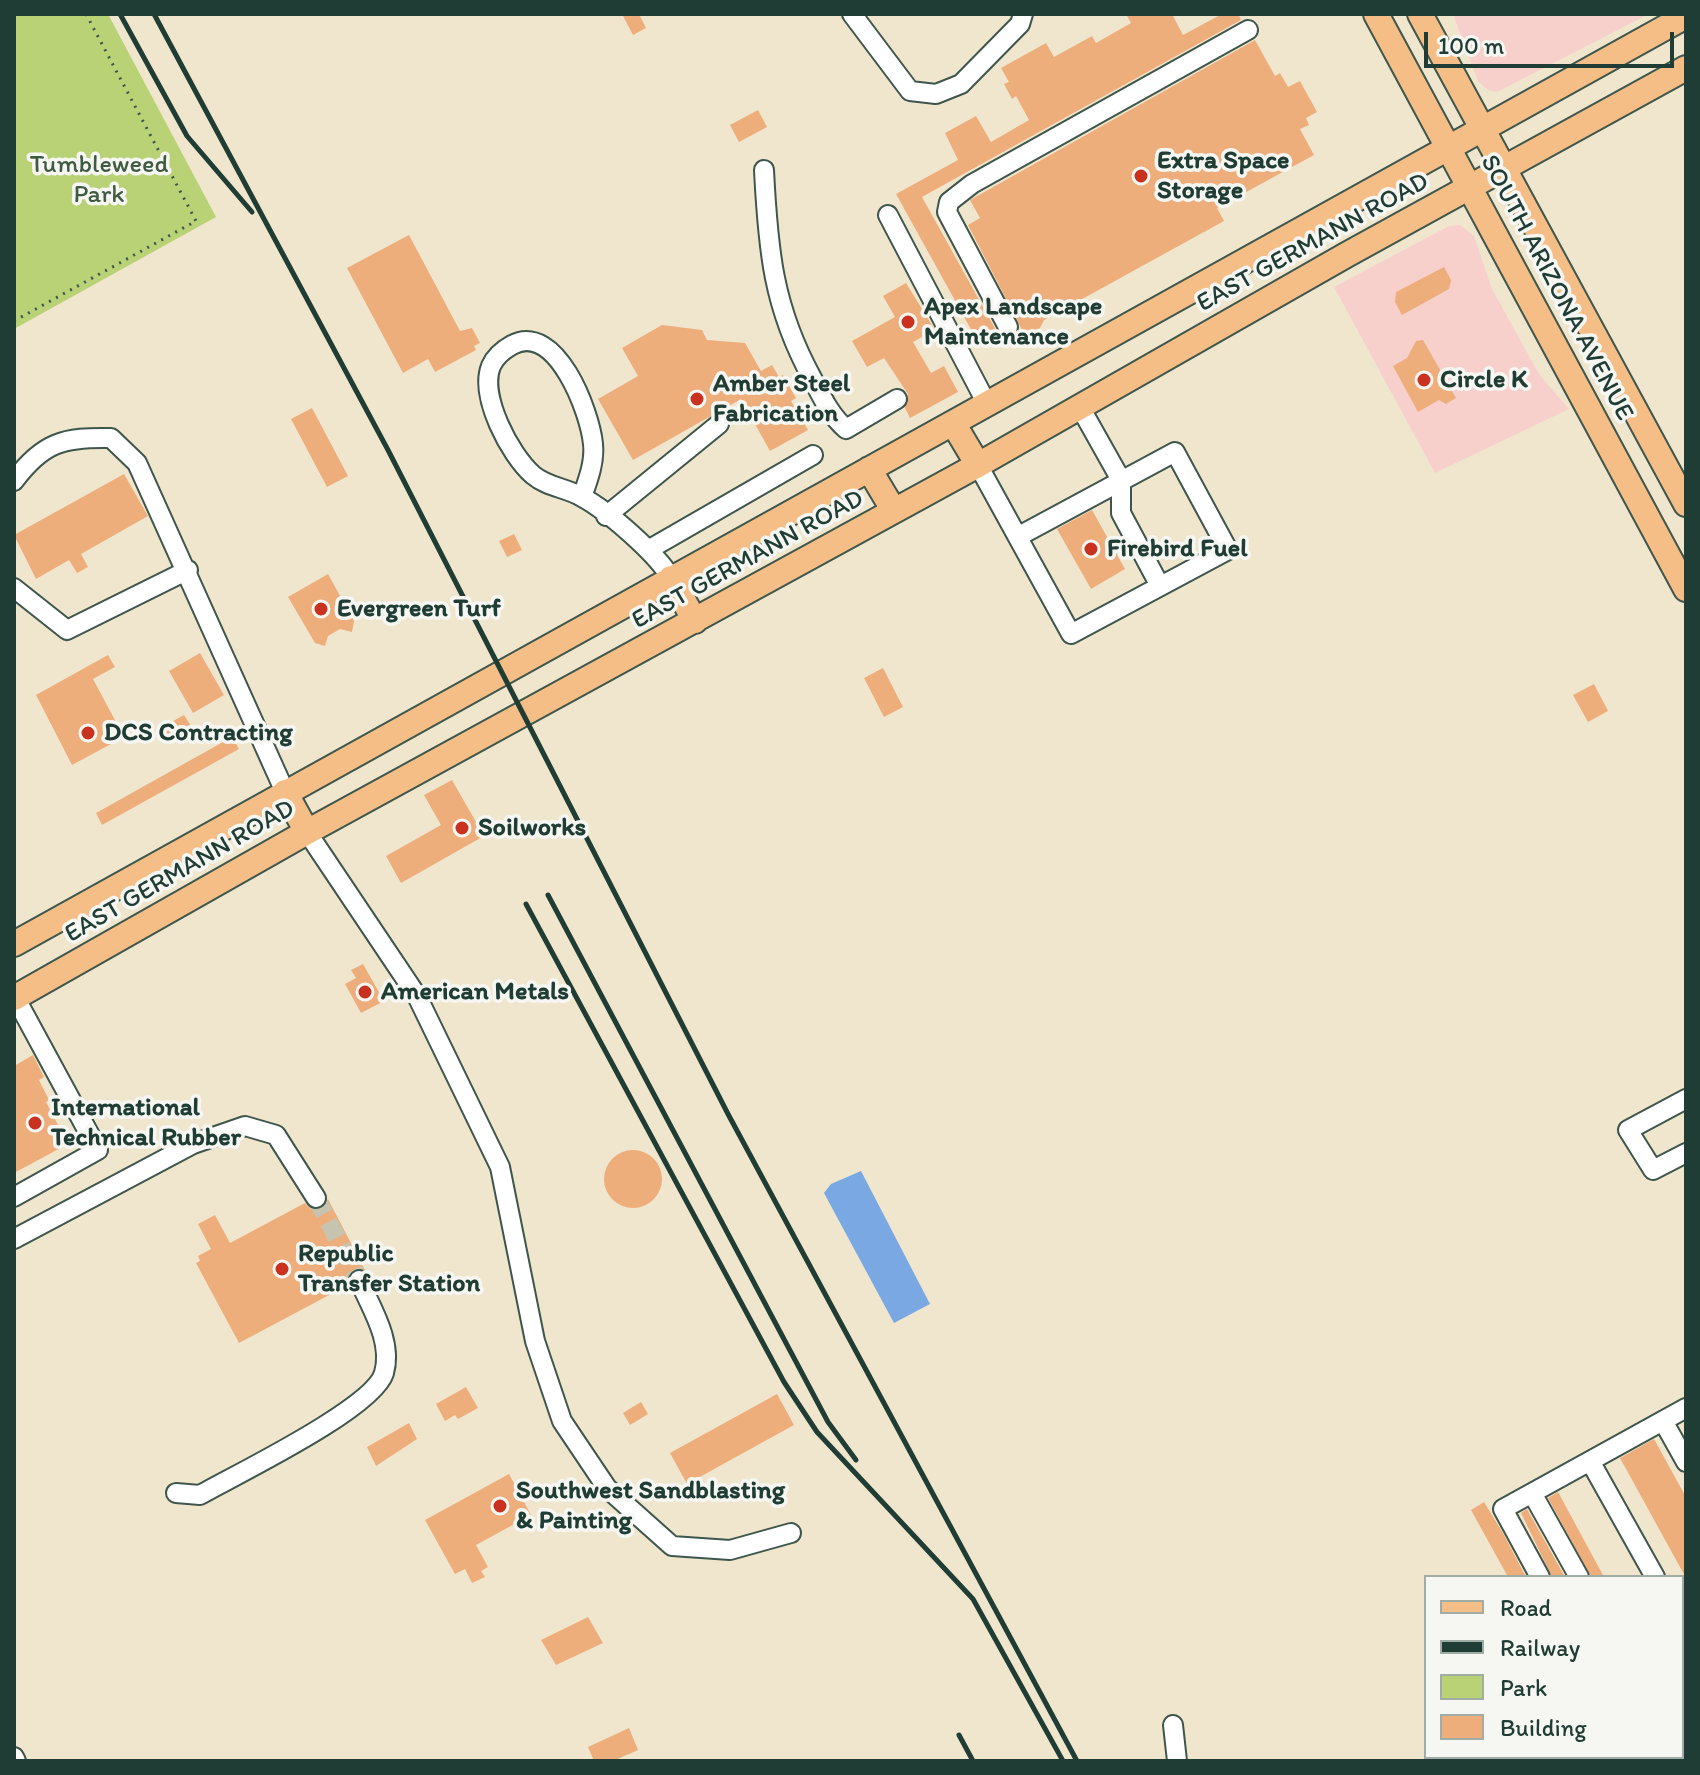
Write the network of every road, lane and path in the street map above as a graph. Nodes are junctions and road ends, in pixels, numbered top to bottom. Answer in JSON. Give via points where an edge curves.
{"nodes":[{"id":1,"x":86,"y":14,"type":"edge"},
{"id":2,"x":852,"y":14,"type":"edge"},
{"id":3,"x":1023,"y":14,"type":"edge"},
{"id":4,"x":1376,"y":14,"type":"edge"},
{"id":5,"x":1420,"y":14,"type":"edge"},
{"id":6,"x":1686,"y":16,"type":"edge"},
{"id":7,"x":1248,"y":30,"type":"dead end"},
{"id":8,"x":1686,"y":68,"type":"edge"},
{"id":9,"x":1483,"y":128,"type":"junction"},
{"id":10,"x":1448,"y":147,"type":"junction"},
{"id":11,"x":1507,"y":169,"type":"junction"},
{"id":12,"x":764,"y":170,"type":"dead end"},
{"id":13,"x":1470,"y":188,"type":"junction"},
{"id":14,"x":888,"y":215,"type":"dead end"},
{"id":15,"x":14,"y":321,"type":"edge"},
{"id":16,"x":1008,"y":327,"type":"dead end"},
{"id":17,"x":897,"y":399,"type":"dead end"},
{"id":18,"x":987,"y":404,"type":"junction"},
{"id":19,"x":1080,"y":407,"type":"junction"},
{"id":20,"x":953,"y":423,"type":"junction"},
{"id":21,"x":719,"y":424,"type":"dead end"},
{"id":22,"x":813,"y":455,"type":"dead end"},
{"id":23,"x":978,"y":465,"type":"junction"},
{"id":24,"x":869,"y":469,"type":"junction"},
{"id":25,"x":1121,"y":480,"type":"junction"},
{"id":26,"x":14,"y":481,"type":"edge"},
{"id":27,"x":582,"y":497,"type":"junction"},
{"id":28,"x":1686,"y":504,"type":"edge"},
{"id":29,"x":894,"y":511,"type":"junction"},
{"id":30,"x":606,"y":516,"type":"junction"},
{"id":31,"x":1019,"y":536,"type":"junction"},
{"id":32,"x":648,"y":550,"type":"junction"},
{"id":33,"x":188,"y":570,"type":"junction"},
{"id":34,"x":671,"y":578,"type":"junction"},
{"id":35,"x":1160,"y":586,"type":"junction"},
{"id":36,"x":14,"y":588,"type":"edge"},
{"id":37,"x":1686,"y":589,"type":"edge"},
{"id":38,"x":695,"y":621,"type":"junction"},
{"id":39,"x":285,"y":792,"type":"junction"},
{"id":40,"x":307,"y":832,"type":"junction"},
{"id":41,"x":14,"y":944,"type":"edge"},
{"id":42,"x":15,"y":998,"type":"edge"},
{"id":43,"x":1686,"y":1099,"type":"edge"},
{"id":44,"x":1686,"y":1153,"type":"edge"},
{"id":45,"x":14,"y":1197,"type":"edge"},
{"id":46,"x":316,"y":1198,"type":"tunnel mouth"},
{"id":47,"x":14,"y":1239,"type":"edge"},
{"id":48,"x":359,"y":1280,"type":"tunnel mouth"},
{"id":49,"x":1686,"y":1408,"type":"edge"},
{"id":50,"x":1663,"y":1421,"type":"junction"},
{"id":51,"x":1590,"y":1461,"type":"junction"},
{"id":52,"x":1686,"y":1462,"type":"edge"},
{"id":53,"x":176,"y":1493,"type":"dead end"},
{"id":54,"x":1532,"y":1493,"type":"junction"},
{"id":55,"x":791,"y":1533,"type":"dead end"},
{"id":56,"x":1539,"y":1575,"type":"edge"},
{"id":57,"x":1578,"y":1575,"type":"edge"},
{"id":58,"x":1654,"y":1575,"type":"edge"},
{"id":59,"x":1173,"y":1725,"type":"dead end"},
{"id":60,"x":1177,"y":1761,"type":"edge"}],
"edges":[{"from":1,"to":15,"type":"path","via":[[196,221]]},
{"from":2,"to":3,"type":"lane","via":[[910,91],[936,94],[961,84],[983,64]]},
{"from":4,"to":10,"type":"main road","name":"SOUTH ARIZONA AVENUE"},
{"from":5,"to":9,"type":"main road","name":"SOUTH ARIZONA AVENUE"},
{"from":6,"to":9,"type":"main road","name":"EAST GERMANN ROAD"},
{"from":7,"to":16,"type":"lane","via":[[972,184],[949,202],[947,212]]},
{"from":8,"to":11,"type":"main road","name":"EAST GERMANN ROAD"},
{"from":9,"to":10,"type":"main road","name":"EAST GERMANN ROAD"},
{"from":9,"to":11,"type":"main road","name":"SOUTH ARIZONA AVENUE"},
{"from":10,"to":13,"type":"main road","name":"SOUTH ARIZONA AVENUE"},
{"from":10,"to":18,"type":"main road","name":"EAST GERMANN ROAD"},
{"from":11,"to":13,"type":"main road","name":"EAST GERMANN ROAD"},
{"from":11,"to":28,"type":"main road","name":"SOUTH ARIZONA AVENUE"},
{"from":12,"to":17,"type":"lane","via":[[781,312],[833,418],[846,429]]},
{"from":13,"to":19,"type":"main road","name":"EAST GERMANN ROAD"},
{"from":13,"to":37,"type":"main road","name":"SOUTH ARIZONA AVENUE"},
{"from":14,"to":18,"type":"lane"},
{"from":18,"to":20,"type":"main road","name":"EAST GERMANN ROAD"},
{"from":19,"to":23,"type":"main road","name":"EAST GERMANN ROAD"},
{"from":19,"to":25,"type":"lane"},
{"from":20,"to":23,"type":"main road"},
{"from":20,"to":24,"type":"main road","name":"EAST GERMANN ROAD"},
{"from":21,"to":30,"type":"lane"},
{"from":22,"to":32,"type":"lane"},
{"from":23,"to":29,"type":"main road","name":"EAST GERMANN ROAD"},
{"from":23,"to":31,"type":"lane"},
{"from":24,"to":29,"type":"main road"},
{"from":24,"to":34,"type":"main road","name":"EAST GERMANN ROAD"},
{"from":25,"to":31,"type":"lane"},
{"from":25,"to":35,"type":"lane","via":[[1121,513]]},
{"from":25,"to":35,"type":"lane","via":[[1175,452],[1228,550]]},
{"from":26,"to":33,"type":"lane","via":[[34,454],[76,437],[111,438],[137,463]]},
{"from":27,"to":27,"type":"lane","via":[[533,475],[490,405],[490,368],[515,343],[529,340],[545,347],[577,386],[593,445],[591,474]]},
{"from":27,"to":30,"type":"lane"},
{"from":29,"to":38,"type":"main road","name":"EAST GERMANN ROAD"},
{"from":30,"to":32,"type":"lane"},
{"from":31,"to":35,"type":"lane","via":[[1071,634]]},
{"from":32,"to":34,"type":"lane"},
{"from":33,"to":36,"type":"lane","via":[[67,630]]},
{"from":33,"to":39,"type":"lane"},
{"from":34,"to":38,"type":"main road"},
{"from":34,"to":39,"type":"main road","name":"EAST GERMANN ROAD"},
{"from":38,"to":40,"type":"main road","name":"EAST GERMANN ROAD"},
{"from":39,"to":40,"type":"main road"},
{"from":39,"to":41,"type":"main road","name":"EAST GERMANN ROAD"},
{"from":40,"to":42,"type":"main road","name":"EAST GERMANN ROAD"},
{"from":40,"to":55,"type":"lane","via":[[417,996],[500,1167],[535,1341],[562,1421],[607,1488],[672,1546],[730,1550]]},
{"from":42,"to":45,"type":"lane","via":[[98,1150]]},
{"from":43,"to":44,"type":"lane","via":[[1628,1130],[1653,1170]]},
{"from":46,"to":47,"type":"lane","via":[[276,1135],[245,1126],[193,1144]]},
{"from":48,"to":53,"type":"lane","via":[[384,1336],[384,1373],[373,1393],[200,1495]]},
{"from":49,"to":50,"type":"lane"},
{"from":50,"to":51,"type":"lane"},
{"from":50,"to":52,"type":"lane"},
{"from":51,"to":54,"type":"lane"},
{"from":51,"to":58,"type":"lane"},
{"from":54,"to":56,"type":"lane","via":[[1503,1509]]},
{"from":54,"to":57,"type":"lane"},
{"from":59,"to":60,"type":"lane"}]}
